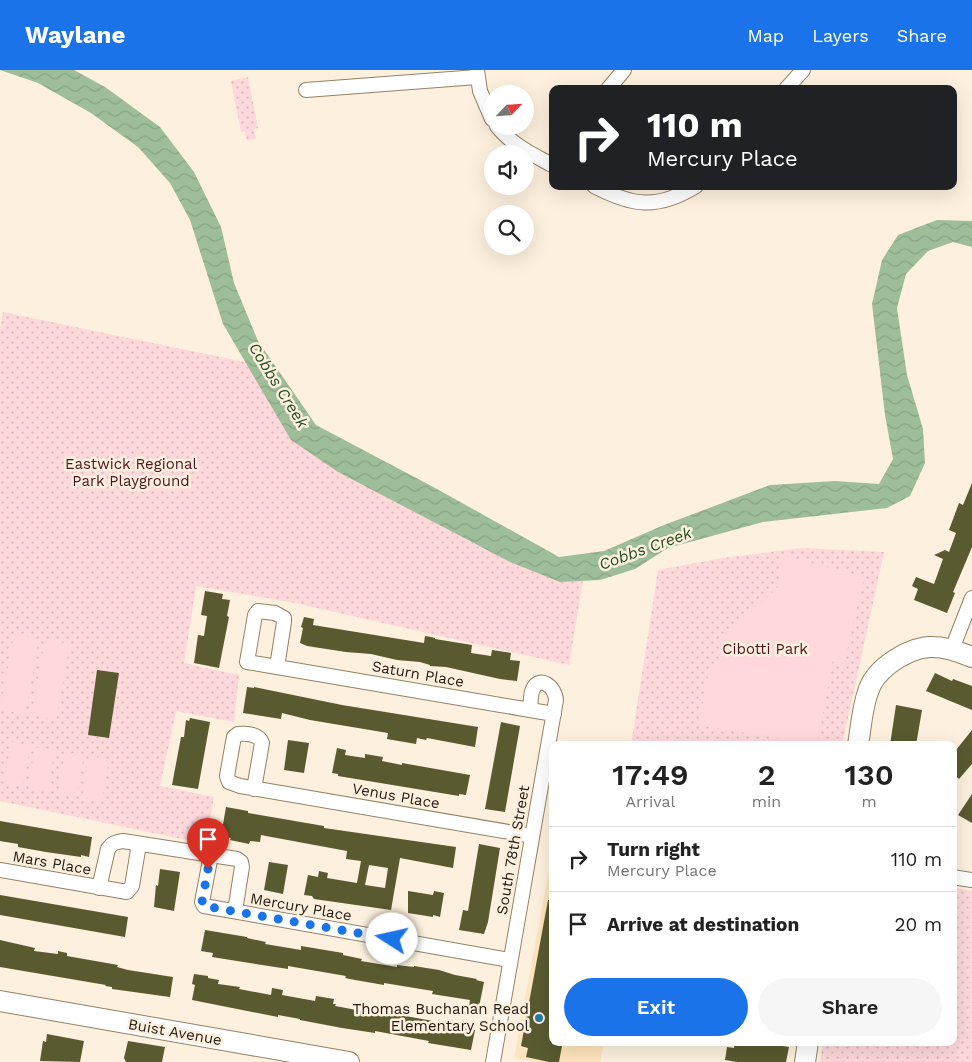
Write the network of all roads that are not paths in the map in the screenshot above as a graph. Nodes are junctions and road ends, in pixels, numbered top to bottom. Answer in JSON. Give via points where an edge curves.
{"nodes":[{"id":1,"x":624,"y":70,"type":"edge"},
{"id":2,"x":802,"y":70,"type":"edge"},
{"id":3,"x":477,"y":73,"type":"edge"},
{"id":4,"x":611,"y":85,"type":"edge"},
{"id":5,"x":789,"y":85,"type":"edge"},
{"id":6,"x":306,"y":90,"type":"dead end"},
{"id":7,"x":484,"y":100,"type":"edge"},
{"id":8,"x":504,"y":135,"type":"edge"},
{"id":9,"x":549,"y":163,"type":"edge"},
{"id":10,"x":602,"y":190,"type":"edge"},
{"id":11,"x":689,"y":190,"type":"edge"},
{"id":12,"x":972,"y":598,"type":"edge"},
{"id":13,"x":952,"y":648,"type":"junction"},
{"id":14,"x":972,"y":657,"type":"edge"},
{"id":15,"x":277,"y":667,"type":"junction"},
{"id":16,"x":530,"y":710,"type":"junction"},
{"id":17,"x":554,"y":714,"type":"junction"},
{"id":18,"x":549,"y":741,"type":"edge"},
{"id":19,"x":859,"y":741,"type":"edge"},
{"id":20,"x":549,"y":742,"type":"edge"},
{"id":21,"x":254,"y":788,"type":"dead end"},
{"id":22,"x":532,"y":836,"type":"junction"},
{"id":23,"x":139,"y":844,"type":"junction"},
{"id":24,"x":182,"y":851,"type":"joint"},
{"id":25,"x":211,"y":855,"type":"junction"},
{"id":26,"x":0,"y":870,"type":"edge"},
{"id":27,"x":957,"y":878,"type":"edge"},
{"id":28,"x":972,"y":880,"type":"edge"},
{"id":29,"x":99,"y":888,"type":"junction"},
{"id":30,"x":235,"y":912,"type":"junction"},
{"id":31,"x":510,"y":960,"type":"junction"},
{"id":32,"x":0,"y":1001,"type":"edge"},
{"id":33,"x":807,"y":1046,"type":"edge"},
{"id":34,"x":349,"y":1062,"type":"edge"},
{"id":35,"x":493,"y":1062,"type":"edge"},
{"id":36,"x":805,"y":1062,"type":"edge"}],
"edges":[{"from":1,"to":4,"type":"street"},
{"from":2,"to":5,"type":"street"},
{"from":3,"to":6,"type":"street"},
{"from":3,"to":7,"type":"street"},
{"from":8,"to":9,"type":"street","via":[[518,147]]},
{"from":10,"to":11,"type":"street","via":[[617,198],[643,203]]},
{"from":12,"to":13,"type":"street"},
{"from":13,"to":14,"type":"street"},
{"from":13,"to":19,"type":"street","via":[[914,649],[877,675],[868,690]]},
{"from":15,"to":15,"type":"street","name":"Saturn Place","via":[[247,662],[258,611],[280,615],[284,622]]},
{"from":15,"to":16,"type":"street","name":"Saturn Place"},
{"from":16,"to":17,"type":"street","name":"Saturn Place"},
{"from":16,"to":17,"type":"street","name":"South 78th Street","via":[[533,689],[540,683],[553,688],[556,694]]},
{"from":17,"to":18,"type":"street","name":"South 78th Street"},
{"from":20,"to":22,"type":"street","name":"South 78th Street"},
{"from":21,"to":22,"type":"street","name":"Venus Place"},
{"from":22,"to":31,"type":"street","name":"South 78th Street"},
{"from":23,"to":24,"type":"street","name":"Mars Place"},
{"from":23,"to":29,"type":"street","name":"Mars Place","via":[[123,841],[111,844]]},
{"from":23,"to":29,"type":"street","name":"Mars Place","via":[[131,890],[122,892]]},
{"from":24,"to":25,"type":"street","name":"Mercury Place"},
{"from":25,"to":30,"type":"street","name":"Mercury Place","via":[[242,862]]},
{"from":25,"to":30,"type":"street","name":"Mercury Place","via":[[202,902],[204,906]]},
{"from":26,"to":29,"type":"street","name":"Mars Place"},
{"from":27,"to":28,"type":"street"},
{"from":30,"to":31,"type":"street","name":"Mercury Place"},
{"from":31,"to":35,"type":"street","name":"South 78th Street"},
{"from":32,"to":34,"type":"street","name":"Buist Avenue"},
{"from":33,"to":36,"type":"street"}]}
